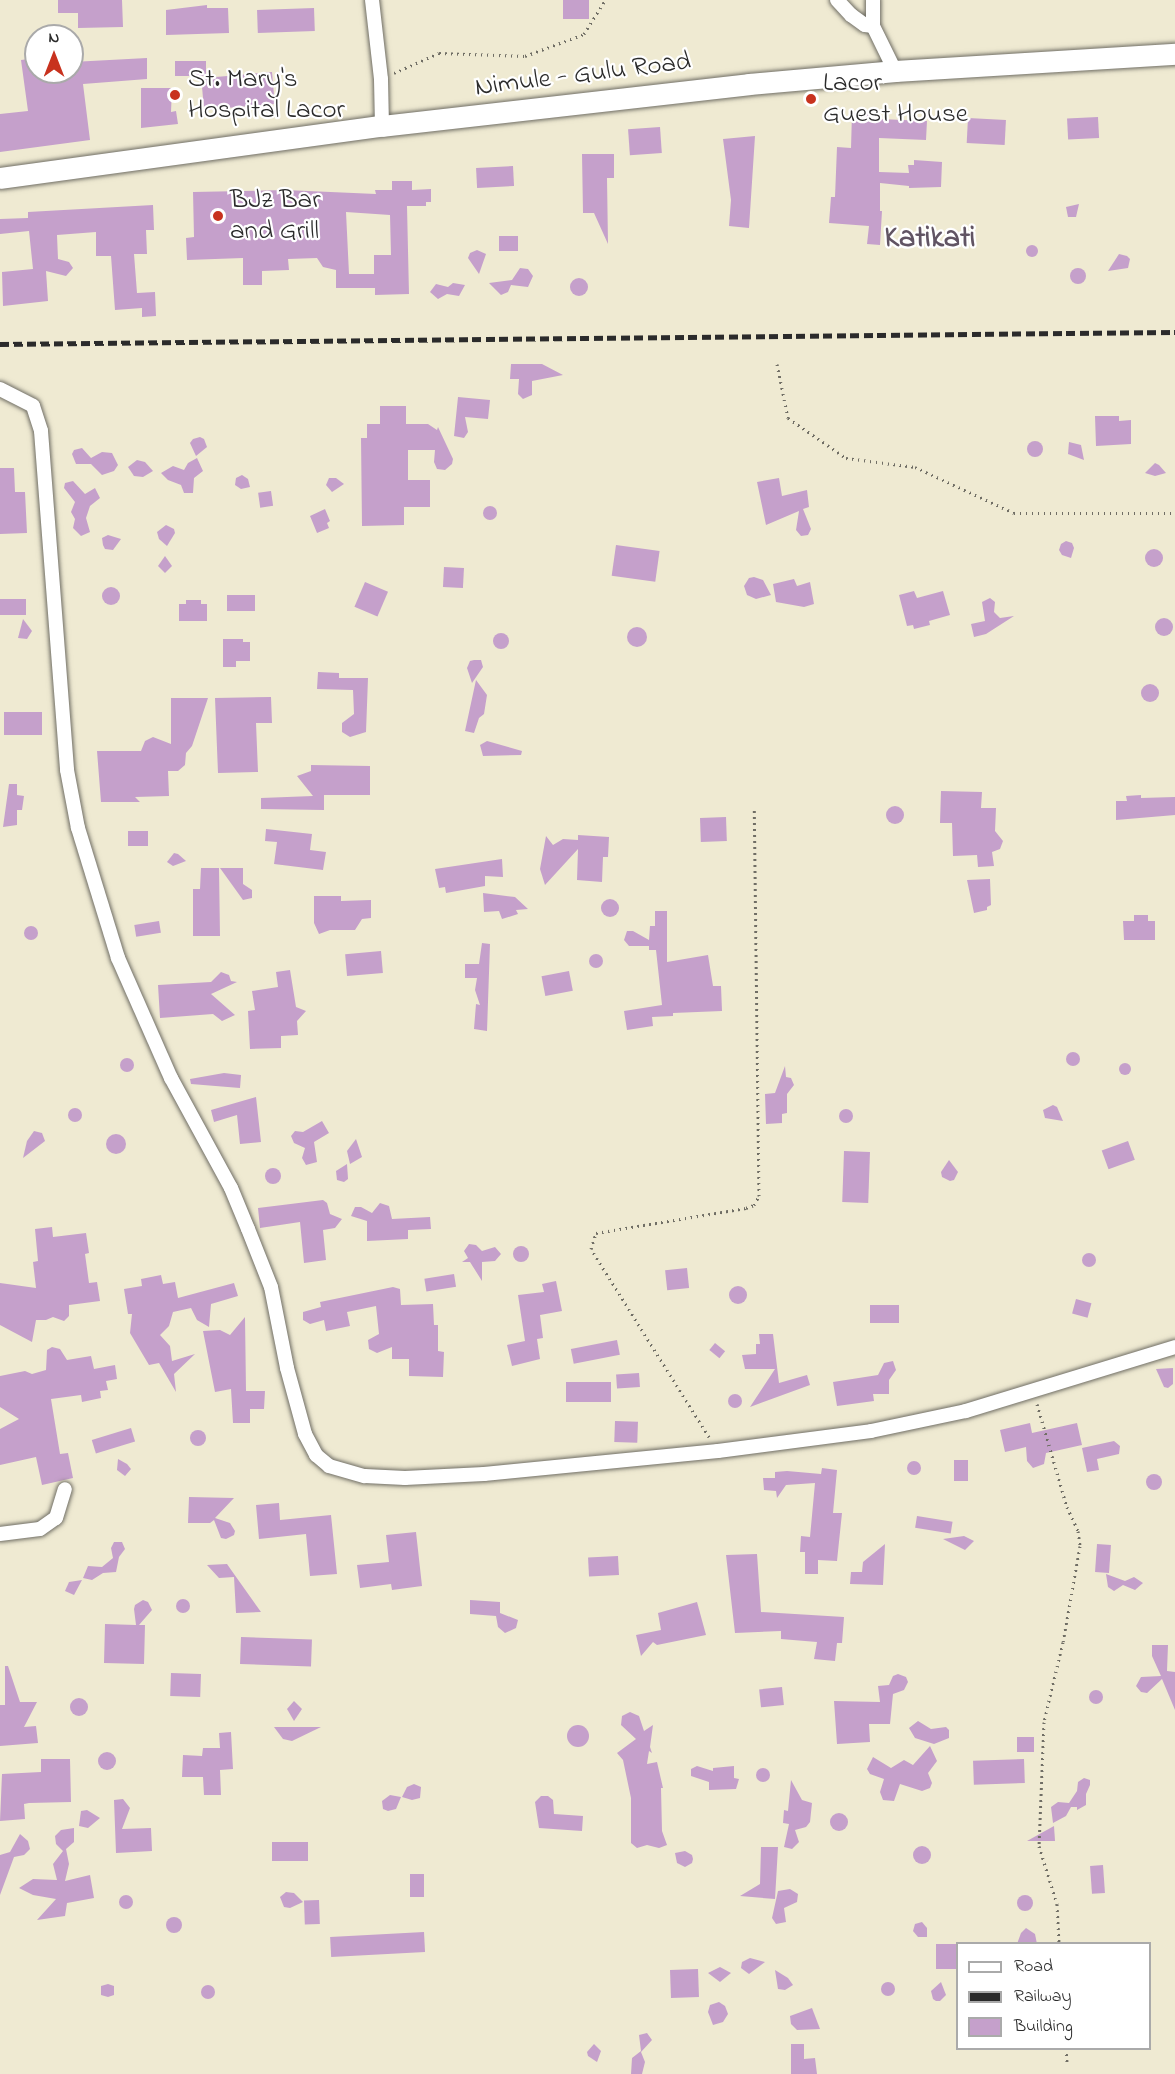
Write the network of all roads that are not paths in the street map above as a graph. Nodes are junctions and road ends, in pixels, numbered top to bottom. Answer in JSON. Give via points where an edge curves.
{"nodes":[{"id":1,"x":372,"y":0,"type":"edge"},
{"id":2,"x":837,"y":0,"type":"edge"},
{"id":3,"x":873,"y":0,"type":"edge"},
{"id":4,"x":873,"y":26,"type":"junction"},
{"id":5,"x":1175,"y":54,"type":"edge"},
{"id":6,"x":895,"y":71,"type":"junction"},
{"id":7,"x":382,"y":126,"type":"junction"},
{"id":8,"x":0,"y":178,"type":"edge"},
{"id":9,"x":0,"y":389,"type":"edge"},
{"id":10,"x":1175,"y":1347,"type":"edge"},
{"id":11,"x":65,"y":1489,"type":"dead end"},
{"id":12,"x":0,"y":1534,"type":"edge"}],
"edges":[{"from":1,"to":7,"type":"street"},
{"from":2,"to":4,"type":"street","via":[[850,15]]},
{"from":3,"to":4,"type":"street"},
{"from":4,"to":6,"type":"street"},
{"from":5,"to":6,"type":"main road","name":"Nimule - Gulu Road"},
{"from":6,"to":7,"type":"main road","name":"Nimule - Gulu Road"},
{"from":7,"to":8,"type":"main road","name":"Nimule - Gulu Road"},
{"from":9,"to":10,"type":"street","via":[[33,406],[41,431],[67,770],[78,828],[118,958],[171,1078],[231,1188],[271,1287],[305,1434],[316,1455],[329,1466],[347,1473],[405,1478],[484,1474],[717,1451],[905,1425],[1034,1392]]},
{"from":11,"to":12,"type":"street","via":[[56,1518],[40,1529]]}]}
